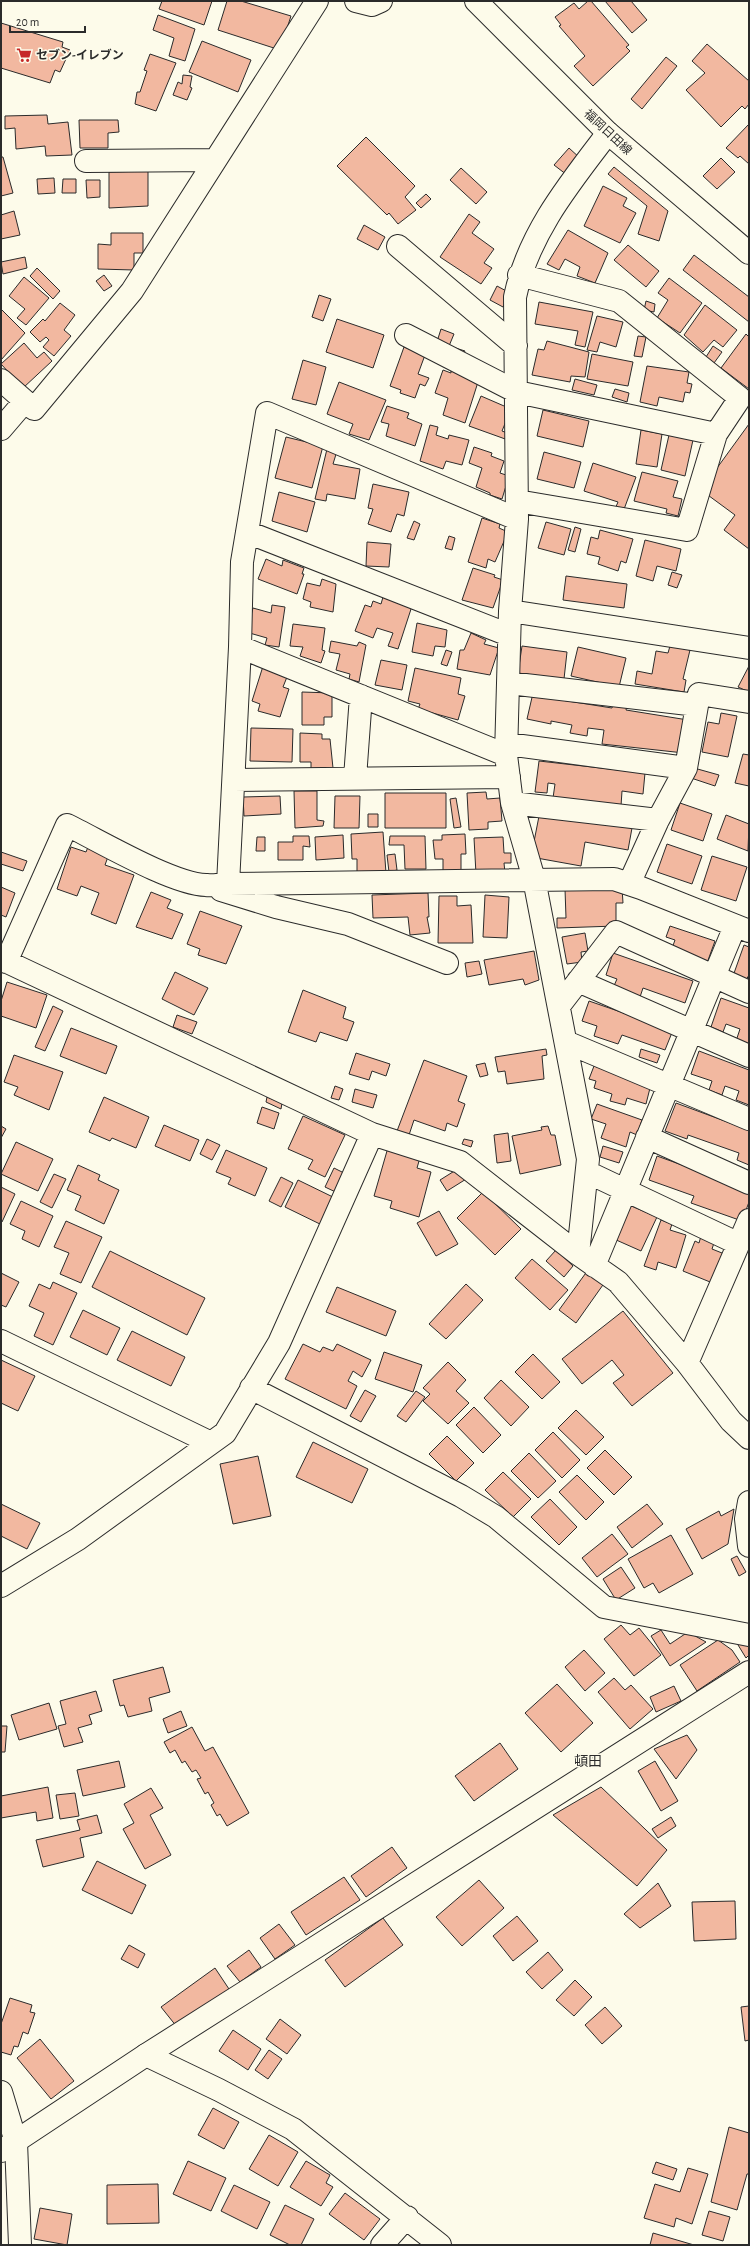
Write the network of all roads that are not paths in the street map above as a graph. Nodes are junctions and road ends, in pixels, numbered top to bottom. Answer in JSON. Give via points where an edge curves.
{"nodes":[{"id":1,"x":317,"y":1,"type":"edge"},
{"id":2,"x":356,"y":1,"type":"edge"},
{"id":3,"x":381,"y":1,"type":"edge"},
{"id":4,"x":476,"y":1,"type":"edge"},
{"id":5,"x":608,"y":133,"type":"junction"},
{"id":6,"x":216,"y":160,"type":"junction"},
{"id":7,"x":86,"y":161,"type":"dead end"},
{"id":8,"x":398,"y":246,"type":"dead end"},
{"id":9,"x":749,"y":253,"type":"edge"},
{"id":10,"x":519,"y":275,"type":"junction"},
{"id":11,"x":406,"y":335,"type":"dead end"},
{"id":12,"x":516,"y":346,"type":"junction"},
{"id":13,"x":1,"y":380,"type":"edge"},
{"id":14,"x":517,"y":392,"type":"junction"},
{"id":15,"x":25,"y":401,"type":"junction"},
{"id":16,"x":1,"y":429,"type":"edge"},
{"id":17,"x":716,"y":434,"type":"junction"},
{"id":18,"x":517,"y":510,"type":"junction"},
{"id":19,"x":247,"y":532,"type":"junction"},
{"id":20,"x":510,"y":611,"type":"junction"},
{"id":21,"x":509,"y":635,"type":"junction"},
{"id":22,"x":240,"y":647,"type":"junction"},
{"id":23,"x":749,"y":648,"type":"edge"},
{"id":24,"x":508,"y":683,"type":"junction"},
{"id":25,"x":361,"y":696,"type":"junction"},
{"id":26,"x":749,"y":702,"type":"edge"},
{"id":27,"x":697,"y":705,"type":"junction"},
{"id":28,"x":506,"y":749,"type":"junction"},
{"id":29,"x":686,"y":768,"type":"junction"},
{"id":30,"x":509,"y":777,"type":"junction"},
{"id":31,"x":355,"y":778,"type":"junction"},
{"id":32,"x":234,"y":780,"type":"junction"},
{"id":33,"x":512,"y":803,"type":"junction"},
{"id":34,"x":658,"y":820,"type":"junction"},
{"id":35,"x":534,"y":879,"type":"junction"},
{"id":36,"x":228,"y":884,"type":"junction"},
{"id":37,"x":629,"y":884,"type":"junction"},
{"id":38,"x":206,"y":886,"type":"junction"},
{"id":39,"x":742,"y":929,"type":"edge"},
{"id":40,"x":4,"y":961,"type":"edge"},
{"id":41,"x":447,"y":964,"type":"dead end"},
{"id":42,"x":714,"y":976,"type":"junction"},
{"id":43,"x":578,"y":981,"type":"junction"},
{"id":44,"x":749,"y":992,"type":"edge"},
{"id":45,"x":559,"y":1006,"type":"junction"},
{"id":46,"x":691,"y":1031,"type":"junction"},
{"id":47,"x":566,"y":1042,"type":"junction"},
{"id":48,"x":749,"y":1056,"type":"edge"},
{"id":49,"x":669,"y":1084,"type":"junction"},
{"id":50,"x":749,"y":1119,"type":"edge"},
{"id":51,"x":372,"y":1134,"type":"junction"},
{"id":52,"x":647,"y":1137,"type":"junction"},
{"id":53,"x":587,"y":1172,"type":"junction"},
{"id":54,"x":749,"y":1183,"type":"edge"},
{"id":55,"x":625,"y":1191,"type":"junction"},
{"id":56,"x":749,"y":1220,"type":"edge"},
{"id":57,"x":739,"y":1244,"type":"junction"},
{"id":58,"x":586,"y":1260,"type":"junction"},
{"id":59,"x":1,"y":1341,"type":"edge"},
{"id":60,"x":687,"y":1363,"type":"junction"},
{"id":61,"x":251,"y":1388,"type":"junction"},
{"id":62,"x":749,"y":1438,"type":"edge"},
{"id":63,"x":211,"y":1443,"type":"junction"},
{"id":64,"x":749,"y":1502,"type":"edge"},
{"id":65,"x":749,"y":1546,"type":"edge"},
{"id":66,"x":1,"y":1586,"type":"edge"},
{"id":67,"x":749,"y":1635,"type":"edge"},
{"id":68,"x":749,"y":1672,"type":"edge"},
{"id":69,"x":146,"y":2055,"type":"junction"},
{"id":70,"x":1,"y":2092,"type":"edge"},
{"id":71,"x":8,"y":2147,"type":"edge"},
{"id":72,"x":407,"y":2217,"type":"junction"},
{"id":73,"x":20,"y":2245,"type":"edge"},
{"id":74,"x":382,"y":2245,"type":"edge"},
{"id":75,"x":440,"y":2245,"type":"edge"}],
"edges":[{"from":1,"to":6,"type":"street"},
{"from":2,"to":3,"type":"street","via":[[372,5]]},
{"from":4,"to":5,"type":"street","name":"福岡日田線"},
{"from":5,"to":9,"type":"street","name":"福岡日田線"},
{"from":5,"to":10,"type":"street","via":[[555,202]]},
{"from":6,"to":7,"type":"street"},
{"from":6,"to":15,"type":"street","via":[[132,291],[34,409]]},
{"from":8,"to":12,"type":"street"},
{"from":10,"to":12,"type":"street","via":[[515,297]]},
{"from":10,"to":17,"type":"street","via":[[619,301],[740,398]]},
{"from":11,"to":14,"type":"street"},
{"from":12,"to":14,"type":"street"},
{"from":13,"to":15,"type":"street"},
{"from":14,"to":17,"type":"street"},
{"from":14,"to":18,"type":"street"},
{"from":15,"to":16,"type":"street"},
{"from":17,"to":18,"type":"street","via":[[687,530]]},
{"from":18,"to":19,"type":"street","via":[[267,413]]},
{"from":18,"to":20,"type":"street"},
{"from":19,"to":21,"type":"street"},
{"from":19,"to":22,"type":"street","via":[[242,562]]},
{"from":20,"to":21,"type":"street"},
{"from":20,"to":23,"type":"street"},
{"from":21,"to":24,"type":"street"},
{"from":22,"to":25,"type":"street"},
{"from":22,"to":32,"type":"street"},
{"from":24,"to":27,"type":"street"},
{"from":24,"to":28,"type":"street"},
{"from":25,"to":28,"type":"street"},
{"from":25,"to":31,"type":"street"},
{"from":26,"to":27,"type":"street","via":[[699,694]]},
{"from":27,"to":29,"type":"street"},
{"from":28,"to":29,"type":"street"},
{"from":28,"to":30,"type":"street"},
{"from":29,"to":34,"type":"street"},
{"from":30,"to":31,"type":"street"},
{"from":30,"to":33,"type":"street"},
{"from":31,"to":32,"type":"street"},
{"from":32,"to":36,"type":"street"},
{"from":33,"to":34,"type":"street"},
{"from":33,"to":35,"type":"street"},
{"from":34,"to":37,"type":"street"},
{"from":35,"to":36,"type":"street"},
{"from":35,"to":37,"type":"street","via":[[614,879]]},
{"from":35,"to":45,"type":"street"},
{"from":36,"to":38,"type":"street"},
{"from":37,"to":39,"type":"street"},
{"from":38,"to":40,"type":"street","via":[[162,872],[67,825]]},
{"from":38,"to":41,"type":"street","via":[[276,907],[348,924]]},
{"from":39,"to":42,"type":"street"},
{"from":40,"to":51,"type":"street"},
{"from":42,"to":43,"type":"street","via":[[616,932]]},
{"from":42,"to":44,"type":"street"},
{"from":42,"to":46,"type":"street"},
{"from":43,"to":45,"type":"street"},
{"from":43,"to":46,"type":"street"},
{"from":45,"to":47,"type":"street"},
{"from":46,"to":48,"type":"street"},
{"from":46,"to":49,"type":"street"},
{"from":47,"to":49,"type":"street"},
{"from":47,"to":53,"type":"street","via":[[588,1159]]},
{"from":49,"to":50,"type":"street"},
{"from":49,"to":52,"type":"street"},
{"from":51,"to":58,"type":"street","via":[[460,1162]]},
{"from":51,"to":61,"type":"street","via":[[279,1343]]},
{"from":52,"to":54,"type":"street"},
{"from":52,"to":55,"type":"street"},
{"from":53,"to":55,"type":"street"},
{"from":53,"to":58,"type":"street"},
{"from":55,"to":57,"type":"street"},
{"from":55,"to":58,"type":"street"},
{"from":56,"to":57,"type":"street"},
{"from":57,"to":60,"type":"street"},
{"from":58,"to":60,"type":"street","via":[[618,1282]]},
{"from":59,"to":63,"type":"street"},
{"from":60,"to":62,"type":"street","via":[[731,1421]]},
{"from":61,"to":63,"type":"street","via":[[225,1433]]},
{"from":61,"to":67,"type":"street","via":[[461,1496],[496,1517],[604,1607]]},
{"from":63,"to":66,"type":"street","via":[[78,1539]]},
{"from":64,"to":65,"type":"street","via":[[746,1519]]},
{"from":68,"to":69,"type":"street"},
{"from":69,"to":71,"type":"street"},
{"from":69,"to":72,"type":"street","via":[[293,2129]]},
{"from":70,"to":71,"type":"street"},
{"from":71,"to":73,"type":"street"},
{"from":72,"to":74,"type":"street"},
{"from":72,"to":75,"type":"street"}]}
